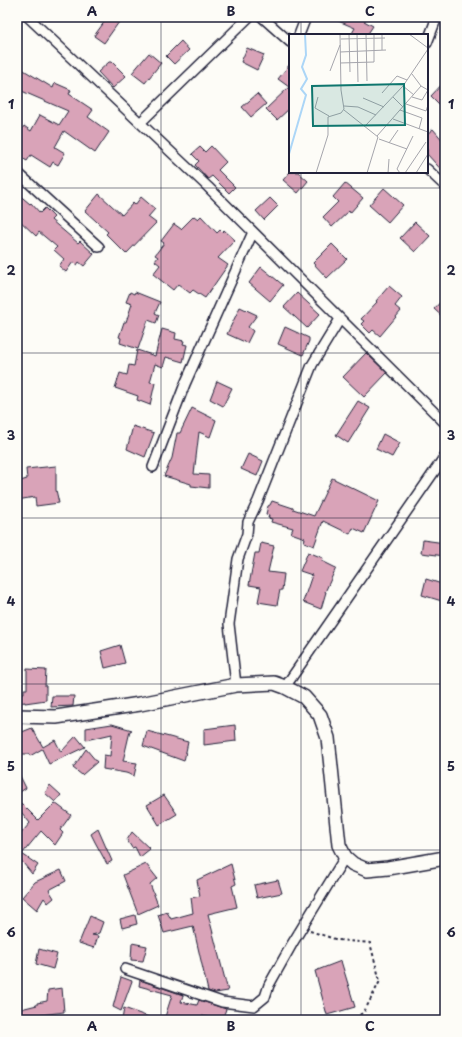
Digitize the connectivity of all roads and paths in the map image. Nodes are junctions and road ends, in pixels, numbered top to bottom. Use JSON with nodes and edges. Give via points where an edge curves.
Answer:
{"nodes":[{"id":1,"x":28,"y":17,"type":"edge"},
{"id":2,"x":249,"y":17,"type":"edge"},
{"id":3,"x":262,"y":17,"type":"edge"},
{"id":4,"x":306,"y":17,"type":"edge"},
{"id":5,"x":437,"y":17,"type":"edge"},
{"id":6,"x":299,"y":34,"type":"edge"},
{"id":7,"x":428,"y":40,"type":"edge"},
{"id":8,"x":289,"y":41,"type":"edge"},
{"id":9,"x":140,"y":123,"type":"junction"},
{"id":10,"x":428,"y":170,"type":"edge"},
{"id":11,"x":17,"y":172,"type":"edge"},
{"id":12,"x":445,"y":186,"type":"edge"},
{"id":13,"x":253,"y":232,"type":"junction"},
{"id":14,"x":98,"y":247,"type":"dead end"},
{"id":15,"x":340,"y":319,"type":"junction"},
{"id":16,"x":445,"y":423,"type":"edge"},
{"id":17,"x":445,"y":456,"type":"edge"},
{"id":18,"x":153,"y":467,"type":"dead end"},
{"id":19,"x":236,"y":685,"type":"junction"},
{"id":20,"x":285,"y":687,"type":"junction"},
{"id":21,"x":17,"y":716,"type":"edge"},
{"id":22,"x":345,"y":857,"type":"junction"},
{"id":23,"x":445,"y":858,"type":"edge"},
{"id":24,"x":301,"y":928,"type":"junction"},
{"id":25,"x":125,"y":969,"type":"dead end"},
{"id":26,"x":352,"y":1020,"type":"edge"}],
"edges":[{"from":1,"to":9,"type":"street"},
{"from":2,"to":9,"type":"street"},
{"from":3,"to":8,"type":"street"},
{"from":4,"to":6,"type":"street"},
{"from":5,"to":7,"type":"street"},
{"from":9,"to":13,"type":"street"},
{"from":10,"to":12,"type":"street"},
{"from":11,"to":14,"type":"street"},
{"from":13,"to":15,"type":"street"},
{"from":13,"to":18,"type":"street","via":[[185,384]]},
{"from":15,"to":16,"type":"street"},
{"from":15,"to":19,"type":"street","via":[[312,365],[248,522],[247,534],[238,559],[229,624]]},
{"from":17,"to":20,"type":"street"},
{"from":19,"to":20,"type":"street","via":[[274,683]]},
{"from":19,"to":21,"type":"street","via":[[56,717]]},
{"from":20,"to":22,"type":"street","via":[[304,697],[320,715],[328,738],[339,845]]},
{"from":22,"to":23,"type":"street","via":[[367,870]]},
{"from":22,"to":24,"type":"street"},
{"from":24,"to":25,"type":"street","via":[[269,984],[265,997],[254,1006],[222,1002]]},
{"from":24,"to":26,"type":"path","via":[[338,940],[370,943],[380,981],[364,1012]]}]}
